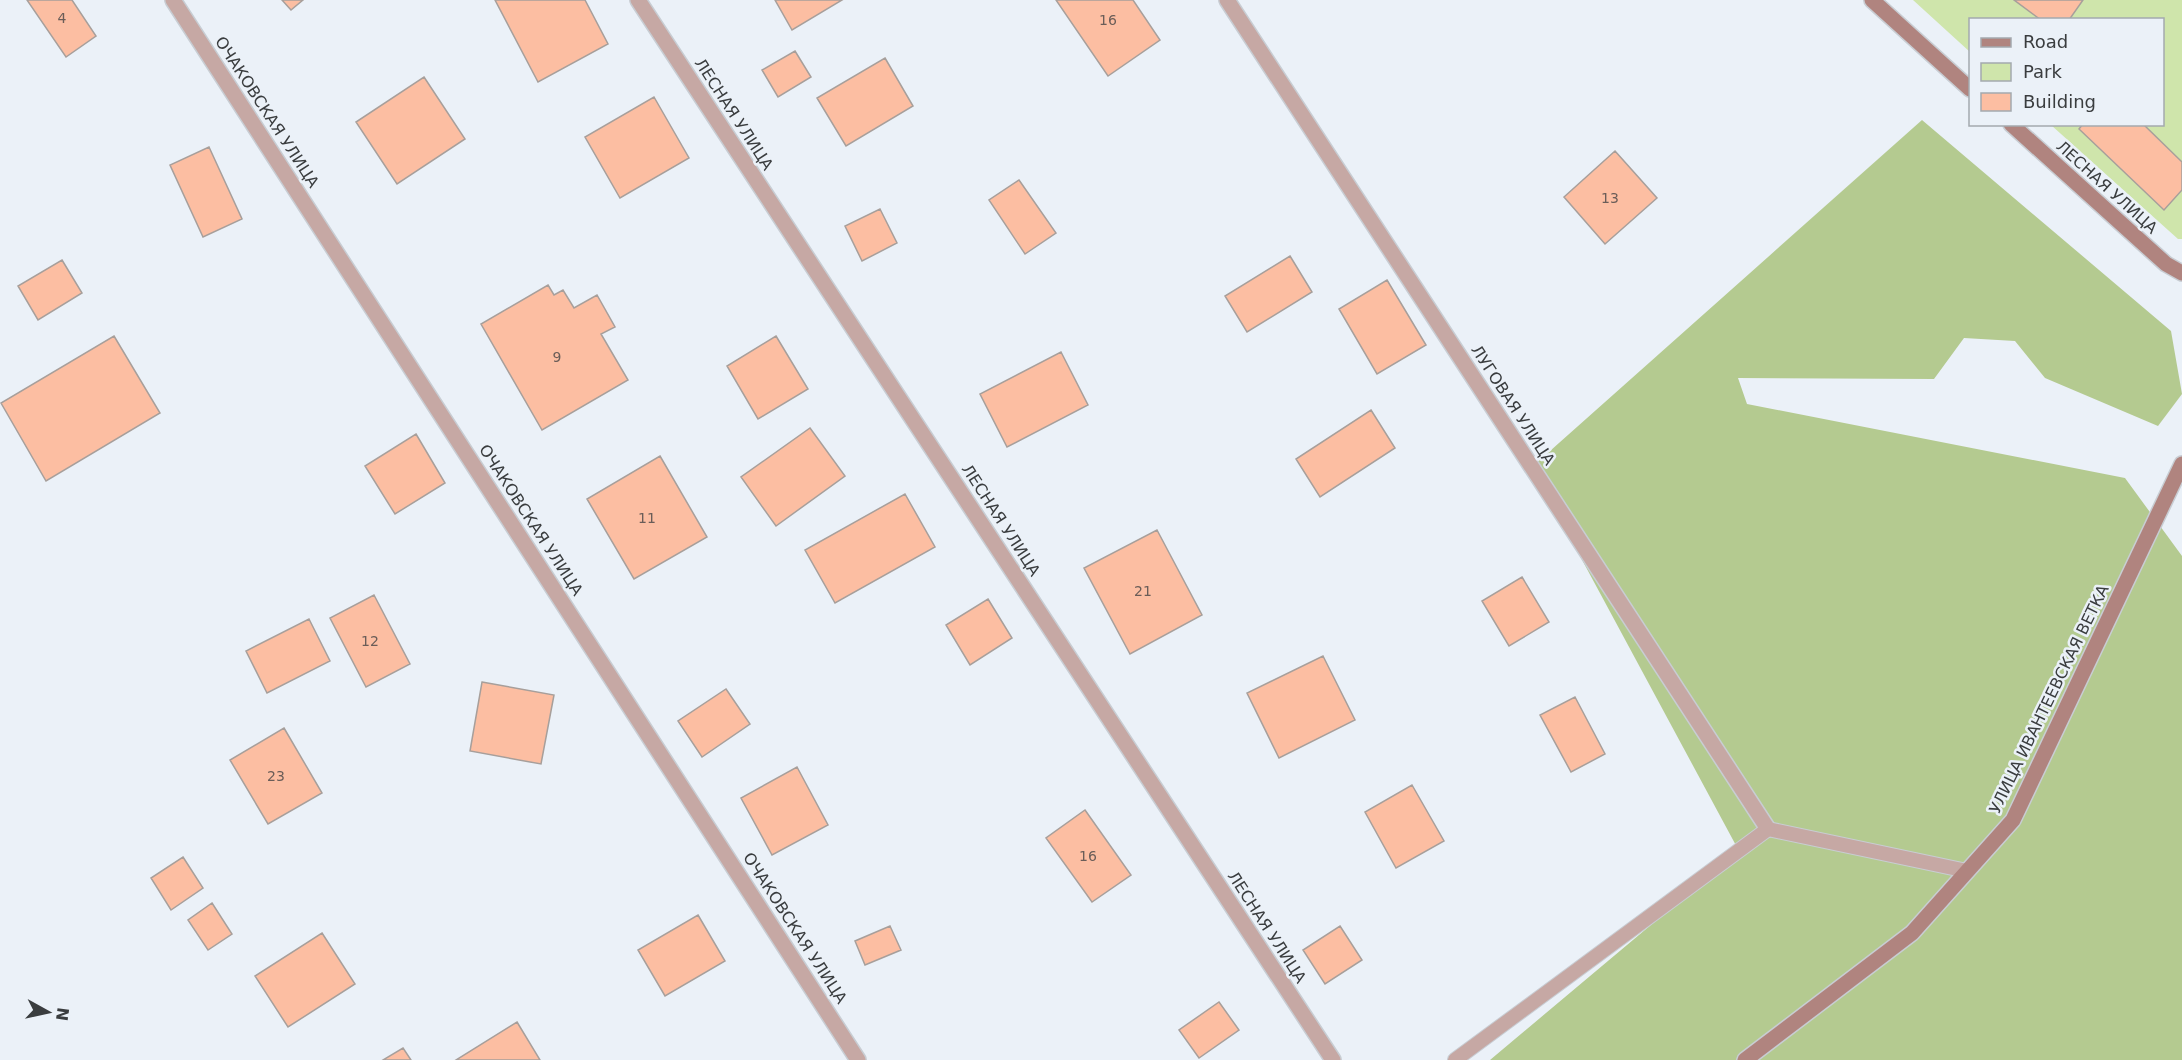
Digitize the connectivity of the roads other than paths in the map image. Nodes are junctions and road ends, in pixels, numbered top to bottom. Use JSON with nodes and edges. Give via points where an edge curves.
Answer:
{"nodes":[{"id":1,"x":173,"y":0,"type":"edge"},
{"id":2,"x":638,"y":0,"type":"edge"},
{"id":3,"x":1227,"y":0,"type":"edge"},
{"id":4,"x":1872,"y":0,"type":"edge"},
{"id":5,"x":1969,"y":86,"type":"edge"},
{"id":6,"x":2013,"y":126,"type":"edge"},
{"id":7,"x":2182,"y":273,"type":"edge"},
{"id":8,"x":2182,"y":464,"type":"edge"},
{"id":9,"x":1768,"y":829,"type":"junction"},
{"id":10,"x":1967,"y":871,"type":"junction"},
{"id":11,"x":858,"y":1060,"type":"edge"},
{"id":12,"x":1333,"y":1060,"type":"edge"},
{"id":13,"x":1455,"y":1060,"type":"edge"},
{"id":14,"x":1745,"y":1060,"type":"edge"}],
"edges":[{"from":1,"to":11,"type":"street","name":"ОЧАКОВСКАЯ УЛИЦА"},
{"from":2,"to":12,"type":"street","name":"ЛЕСНАЯ УЛИЦА"},
{"from":3,"to":9,"type":"street","name":"ЛУГОВАЯ УЛИЦА"},
{"from":4,"to":5,"type":"main road"},
{"from":6,"to":7,"type":"main road","name":"ЛЕСНАЯ УЛИЦА","via":[[2166,264]]},
{"from":8,"to":10,"type":"main road","name":"УЛИЦА ИВАНТЕЕВСКАЯ ВЕТКА","via":[[2013,820]]},
{"from":9,"to":10,"type":"lane"},
{"from":9,"to":13,"type":"lane"},
{"from":10,"to":14,"type":"main road","name":"УЛИЦА ИВАНТЕЕВСКАЯ ВЕТКА","via":[[1912,933]]}]}
